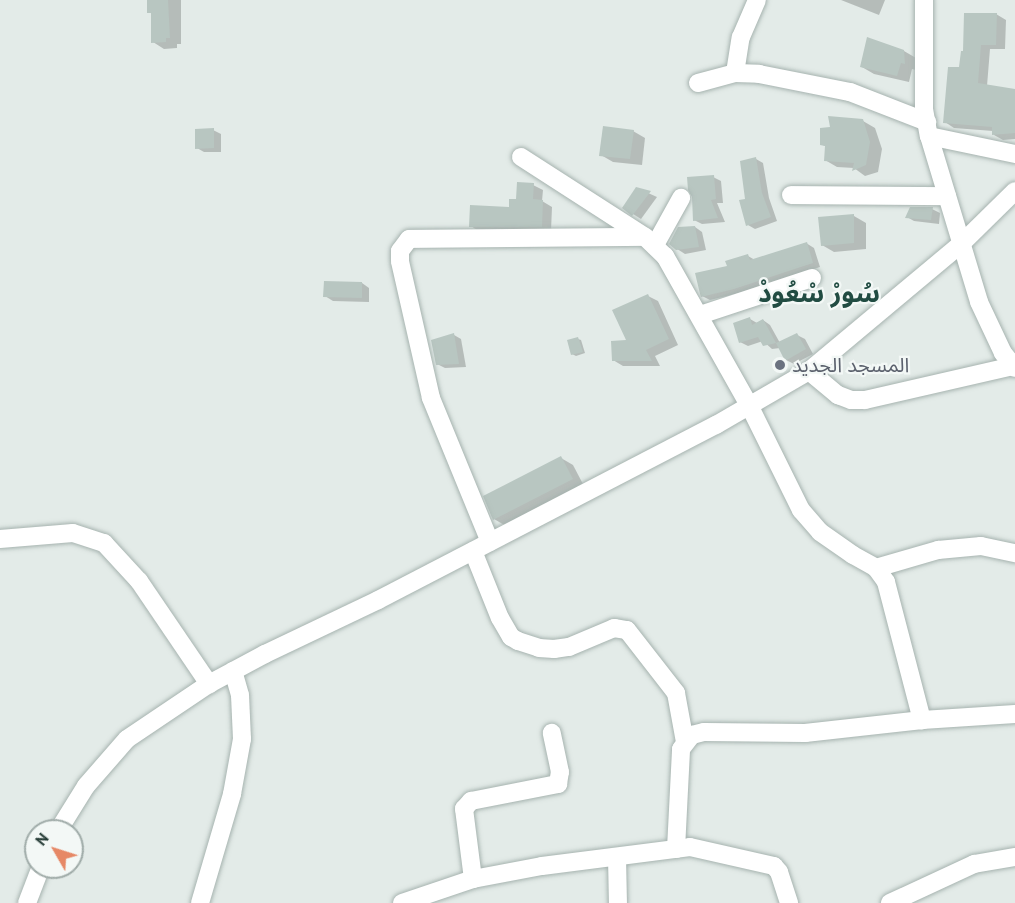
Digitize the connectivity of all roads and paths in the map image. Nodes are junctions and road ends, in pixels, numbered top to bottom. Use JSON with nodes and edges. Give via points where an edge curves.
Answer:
{"nodes":[{"id":1,"x":757,"y":0,"type":"edge"},
{"id":2,"x":924,"y":0,"type":"edge"},
{"id":3,"x":735,"y":73,"type":"junction"},
{"id":4,"x":698,"y":83,"type":"dead end"},
{"id":5,"x":928,"y":129,"type":"junction"},
{"id":6,"x":1015,"y":154,"type":"edge"},
{"id":7,"x":521,"y":157,"type":"dead end"},
{"id":8,"x":1015,"y":191,"type":"edge"},
{"id":9,"x":791,"y":195,"type":"dead end"},
{"id":10,"x":947,"y":196,"type":"junction"},
{"id":11,"x":681,"y":198,"type":"dead end"},
{"id":12,"x":650,"y":241,"type":"junction"},
{"id":13,"x":962,"y":243,"type":"junction"},
{"id":14,"x":812,"y":278,"type":"dead end"},
{"id":15,"x":700,"y":315,"type":"junction"},
{"id":16,"x":1014,"y":367,"type":"edge"},
{"id":17,"x":809,"y":371,"type":"junction"},
{"id":18,"x":750,"y":407,"type":"junction"},
{"id":19,"x":0,"y":539,"type":"edge"},
{"id":20,"x":490,"y":542,"type":"junction"},
{"id":21,"x":473,"y":551,"type":"junction"},
{"id":22,"x":1015,"y":553,"type":"edge"},
{"id":23,"x":876,"y":568,"type":"junction"},
{"id":24,"x":232,"y":671,"type":"junction"},
{"id":25,"x":210,"y":684,"type":"junction"},
{"id":26,"x":1015,"y":714,"type":"edge"},
{"id":27,"x":922,"y":720,"type":"junction"},
{"id":28,"x":552,"y":733,"type":"dead end"},
{"id":29,"x":685,"y":742,"type":"junction"},
{"id":30,"x":65,"y":819,"type":"edge"},
{"id":31,"x":676,"y":849,"type":"junction"},
{"id":32,"x":617,"y":857,"type":"junction"},
{"id":33,"x":1015,"y":857,"type":"edge"},
{"id":34,"x":36,"y":879,"type":"edge"},
{"id":35,"x":473,"y":879,"type":"junction"},
{"id":36,"x":27,"y":903,"type":"edge"},
{"id":37,"x":200,"y":903,"type":"edge"},
{"id":38,"x":402,"y":903,"type":"edge"},
{"id":39,"x":618,"y":903,"type":"edge"},
{"id":40,"x":789,"y":903,"type":"edge"},
{"id":41,"x":890,"y":903,"type":"edge"}],
"edges":[{"from":1,"to":3,"type":"street","via":[[741,37]]},
{"from":2,"to":5,"type":"street","via":[[924,109]]},
{"from":3,"to":4,"type":"street"},
{"from":3,"to":5,"type":"street","via":[[850,92]]},
{"from":5,"to":6,"type":"street"},
{"from":5,"to":10,"type":"street"},
{"from":7,"to":12,"type":"street"},
{"from":8,"to":13,"type":"street"},
{"from":9,"to":10,"type":"street"},
{"from":10,"to":13,"type":"street"},
{"from":11,"to":12,"type":"street"},
{"from":12,"to":15,"type":"street"},
{"from":12,"to":20,"type":"street","via":[[409,239],[400,251],[431,398]]},
{"from":13,"to":16,"type":"street","via":[[979,302],[1003,353]]},
{"from":13,"to":17,"type":"street"},
{"from":14,"to":15,"type":"street"},
{"from":15,"to":18,"type":"street"},
{"from":16,"to":17,"type":"street","via":[[865,400],[838,395]]},
{"from":17,"to":18,"type":"street"},
{"from":18,"to":20,"type":"street"},
{"from":18,"to":23,"type":"street","via":[[810,523]]},
{"from":19,"to":25,"type":"street","via":[[73,533],[105,543],[139,582]]},
{"from":20,"to":21,"type":"street"},
{"from":21,"to":24,"type":"street"},
{"from":21,"to":29,"type":"street","via":[[500,618],[511,637],[518,641],[554,649],[614,628],[627,630],[676,693]]},
{"from":22,"to":23,"type":"street","via":[[981,546],[938,550]]},
{"from":23,"to":27,"type":"street","via":[[886,582]]},
{"from":24,"to":25,"type":"street"},
{"from":24,"to":37,"type":"street","via":[[240,695],[242,739],[232,794]]},
{"from":25,"to":30,"type":"street","via":[[127,739],[86,786]]},
{"from":26,"to":27,"type":"street"},
{"from":27,"to":29,"type":"street","via":[[805,733],[704,732]]},
{"from":28,"to":35,"type":"street","via":[[560,771],[558,784],[471,801],[464,809]]},
{"from":29,"to":31,"type":"street","via":[[681,749]]},
{"from":31,"to":32,"type":"street"},
{"from":31,"to":40,"type":"street","via":[[690,847],[774,866]]},
{"from":32,"to":35,"type":"street"},
{"from":32,"to":39,"type":"street"},
{"from":33,"to":41,"type":"street","via":[[974,864]]},
{"from":34,"to":36,"type":"street"},
{"from":35,"to":38,"type":"street"}]}
